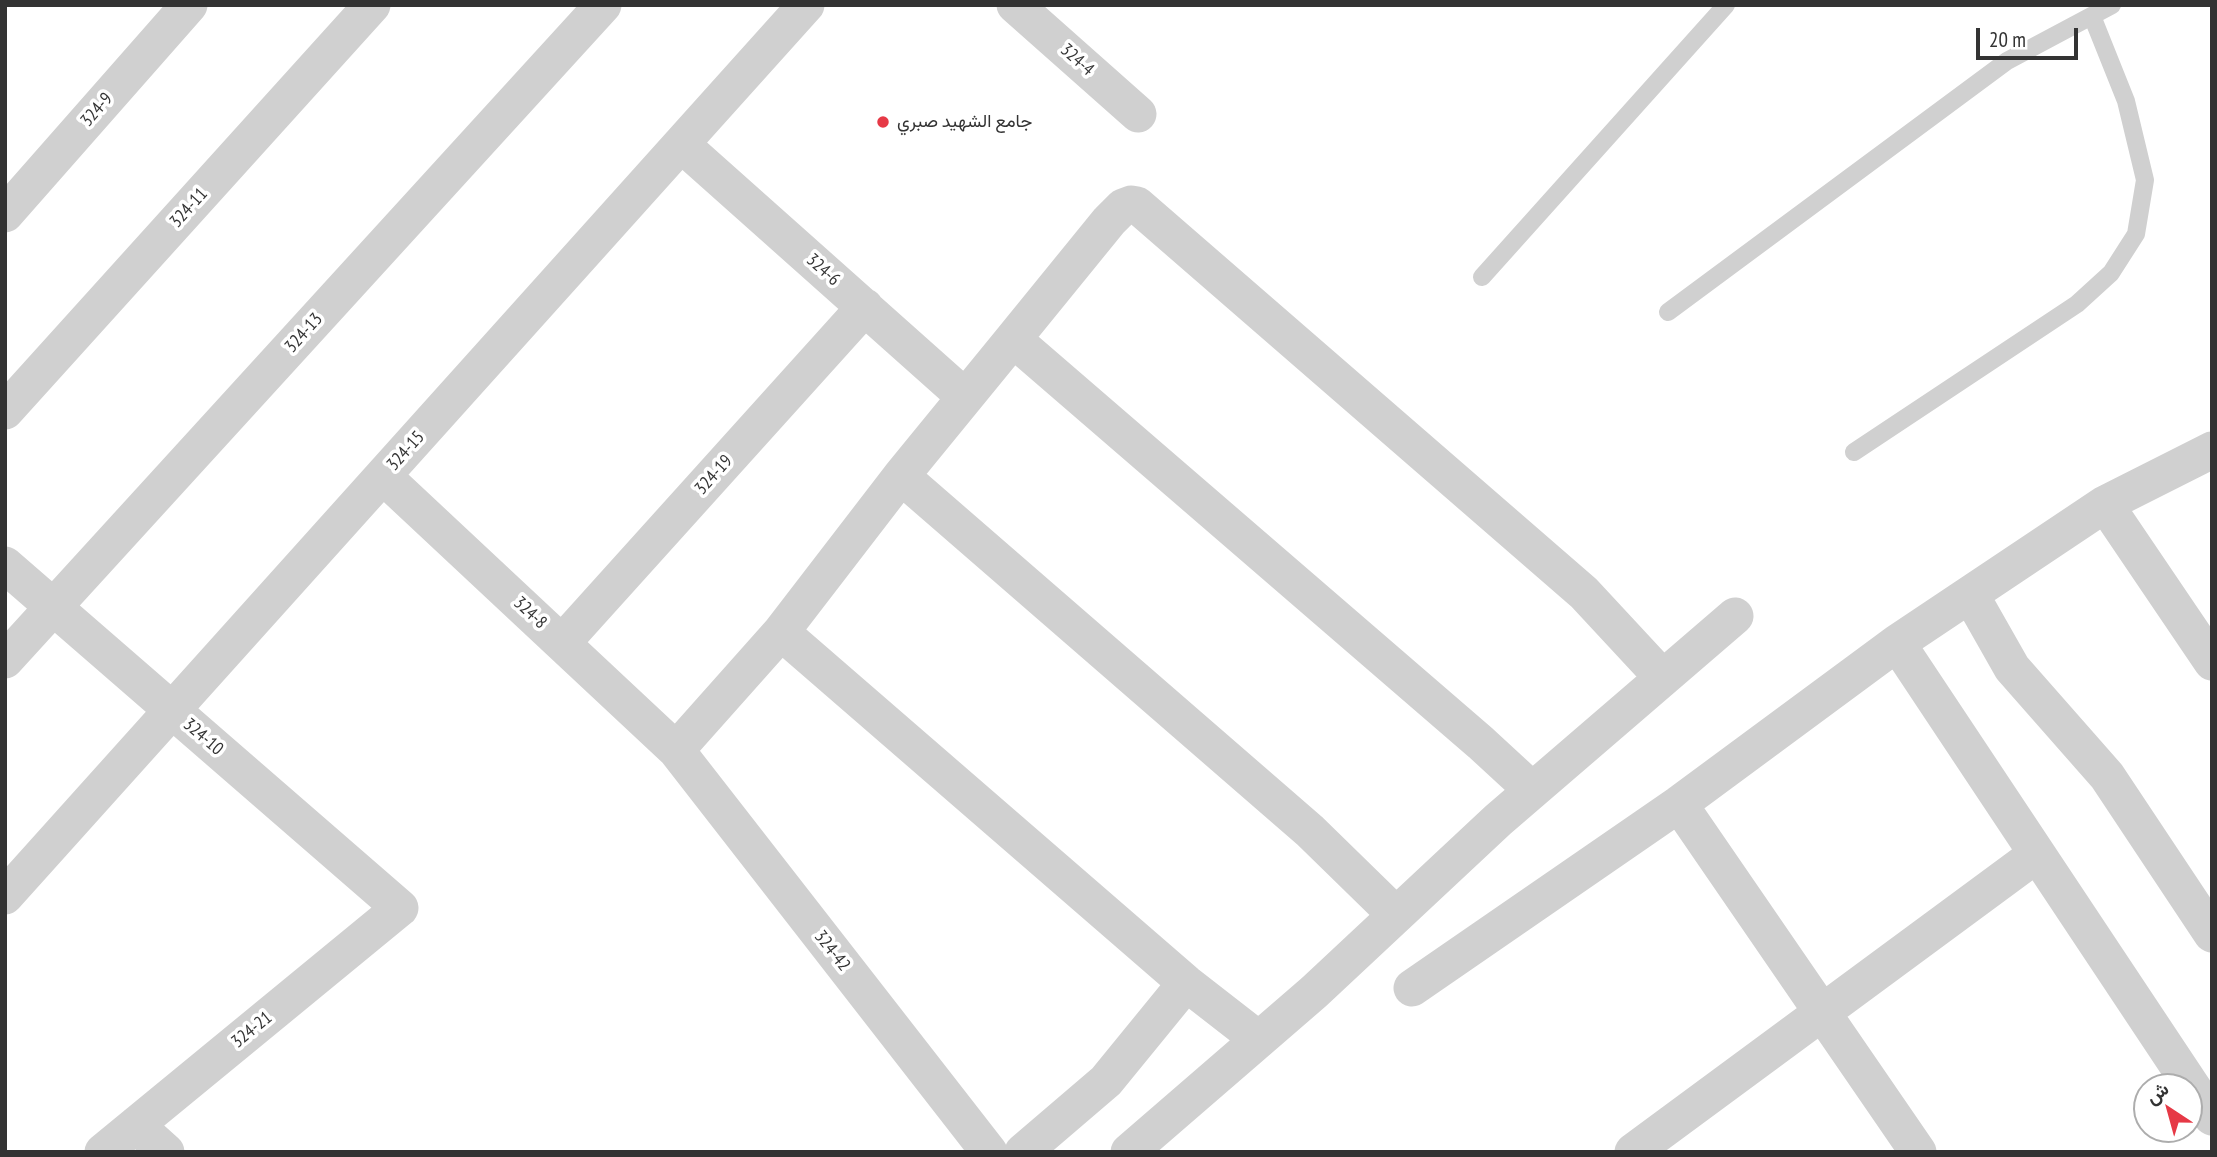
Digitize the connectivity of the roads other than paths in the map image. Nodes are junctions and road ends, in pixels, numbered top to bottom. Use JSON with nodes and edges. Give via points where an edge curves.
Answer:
{"nodes":[{"id":1,"x":189,"y":5,"type":"edge"},
{"id":2,"x":372,"y":5,"type":"edge"},
{"id":3,"x":603,"y":5,"type":"edge"},
{"id":4,"x":806,"y":5,"type":"edge"},
{"id":5,"x":1726,"y":5,"type":"edge"},
{"id":6,"x":2112,"y":5,"type":"edge"},
{"id":7,"x":1036,"y":12,"type":"edge"},
{"id":8,"x":2092,"y":16,"type":"junction"},
{"id":9,"x":1138,"y":114,"type":"dead end"},
{"id":10,"x":681,"y":144,"type":"junction"},
{"id":11,"x":5,"y":214,"type":"edge"},
{"id":12,"x":1482,"y":277,"type":"dead end"},
{"id":13,"x":865,"y":307,"type":"junction"},
{"id":14,"x":1668,"y":312,"type":"dead end"},
{"id":15,"x":1013,"y":339,"type":"junction"},
{"id":16,"x":965,"y":397,"type":"junction"},
{"id":17,"x":5,"y":411,"type":"edge"},
{"id":18,"x":2212,"y":450,"type":"edge"},
{"id":19,"x":1854,"y":452,"type":"dead end"},
{"id":20,"x":383,"y":476,"type":"junction"},
{"id":21,"x":901,"y":476,"type":"junction"},
{"id":22,"x":2105,"y":504,"type":"junction"},
{"id":23,"x":5,"y":565,"type":"edge"},
{"id":24,"x":1970,"y":594,"type":"junction"},
{"id":25,"x":54,"y":607,"type":"junction"},
{"id":26,"x":1735,"y":616,"type":"dead end"},
{"id":27,"x":780,"y":632,"type":"junction"},
{"id":28,"x":562,"y":643,"type":"junction"},
{"id":29,"x":1898,"y":643,"type":"junction"},
{"id":30,"x":5,"y":660,"type":"edge"},
{"id":31,"x":2212,"y":662,"type":"edge"},
{"id":32,"x":1662,"y":677,"type":"junction"},
{"id":33,"x":173,"y":710,"type":"junction"},
{"id":34,"x":676,"y":750,"type":"junction"},
{"id":35,"x":1532,"y":790,"type":"junction"},
{"id":36,"x":1679,"y":804,"type":"junction"},
{"id":37,"x":2037,"y":854,"type":"junction"},
{"id":38,"x":5,"y":896,"type":"edge"},
{"id":39,"x":400,"y":908,"type":"joint"},
{"id":40,"x":1395,"y":914,"type":"junction"},
{"id":41,"x":2212,"y":934,"type":"edge"},
{"id":42,"x":1186,"y":983,"type":"junction"},
{"id":43,"x":1412,"y":988,"type":"dead end"},
{"id":44,"x":1822,"y":1012,"type":"junction"},
{"id":45,"x":1258,"y":1040,"type":"junction"},
{"id":46,"x":2212,"y":1117,"type":"edge"},
{"id":47,"x":136,"y":1125,"type":"junction"},
{"id":48,"x":103,"y":1152,"type":"edge"},
{"id":49,"x":166,"y":1152,"type":"edge"},
{"id":50,"x":989,"y":1152,"type":"edge"},
{"id":51,"x":1023,"y":1152,"type":"edge"},
{"id":52,"x":1129,"y":1152,"type":"edge"},
{"id":53,"x":1633,"y":1152,"type":"edge"},
{"id":54,"x":1918,"y":1152,"type":"edge"}],
"edges":[{"from":1,"to":11,"type":"street","name":"324-9"},
{"from":2,"to":17,"type":"street","name":"324-11"},
{"from":3,"to":25,"type":"street","name":"324-13"},
{"from":4,"to":10,"type":"street","name":"324-15"},
{"from":5,"to":12,"type":"lane"},
{"from":6,"to":8,"type":"lane"},
{"from":7,"to":9,"type":"street","name":"324-4"},
{"from":8,"to":14,"type":"lane","via":[[2007,61]]},
{"from":8,"to":19,"type":"lane","via":[[2126,101],[2145,180],[2136,234],[2111,273],[2077,304]]},
{"from":10,"to":13,"type":"street","name":"324-6"},
{"from":10,"to":20,"type":"street","name":"324-15"},
{"from":13,"to":16,"type":"street","name":"324-6"},
{"from":13,"to":28,"type":"street","name":"324-19"},
{"from":15,"to":16,"type":"street"},
{"from":15,"to":32,"type":"street","via":[[1109,220],[1123,206],[1138,205],[1584,593]]},
{"from":15,"to":35,"type":"street"},
{"from":16,"to":21,"type":"street"},
{"from":18,"to":22,"type":"street"},
{"from":20,"to":28,"type":"street","name":"324-8"},
{"from":20,"to":33,"type":"street","name":"324-15"},
{"from":21,"to":27,"type":"street"},
{"from":21,"to":40,"type":"street","via":[[1310,831]]},
{"from":22,"to":24,"type":"street"},
{"from":22,"to":31,"type":"street"},
{"from":23,"to":25,"type":"street","name":"324-10"},
{"from":24,"to":29,"type":"street"},
{"from":24,"to":41,"type":"street","via":[[2012,668],[2107,776]]},
{"from":25,"to":30,"type":"street","name":"324-13"},
{"from":25,"to":33,"type":"street","name":"324-10"},
{"from":26,"to":32,"type":"street"},
{"from":27,"to":34,"type":"street"},
{"from":27,"to":42,"type":"street"},
{"from":28,"to":34,"type":"street","name":"324-8"},
{"from":29,"to":36,"type":"street"},
{"from":29,"to":37,"type":"street"},
{"from":32,"to":35,"type":"street"},
{"from":33,"to":38,"type":"street","name":"324-15"},
{"from":33,"to":39,"type":"street","name":"324-10"},
{"from":34,"to":50,"type":"street","name":"324-42"},
{"from":35,"to":40,"type":"street"},
{"from":36,"to":43,"type":"street"},
{"from":36,"to":44,"type":"street"},
{"from":37,"to":44,"type":"street"},
{"from":37,"to":46,"type":"street"},
{"from":39,"to":47,"type":"street","name":"324-21"},
{"from":40,"to":45,"type":"street"},
{"from":42,"to":45,"type":"street"},
{"from":42,"to":51,"type":"street","via":[[1106,1081]]},
{"from":44,"to":53,"type":"street"},
{"from":44,"to":54,"type":"street"},
{"from":45,"to":52,"type":"street"},
{"from":47,"to":48,"type":"street","name":"324-21"},
{"from":47,"to":49,"type":"street"}]}
